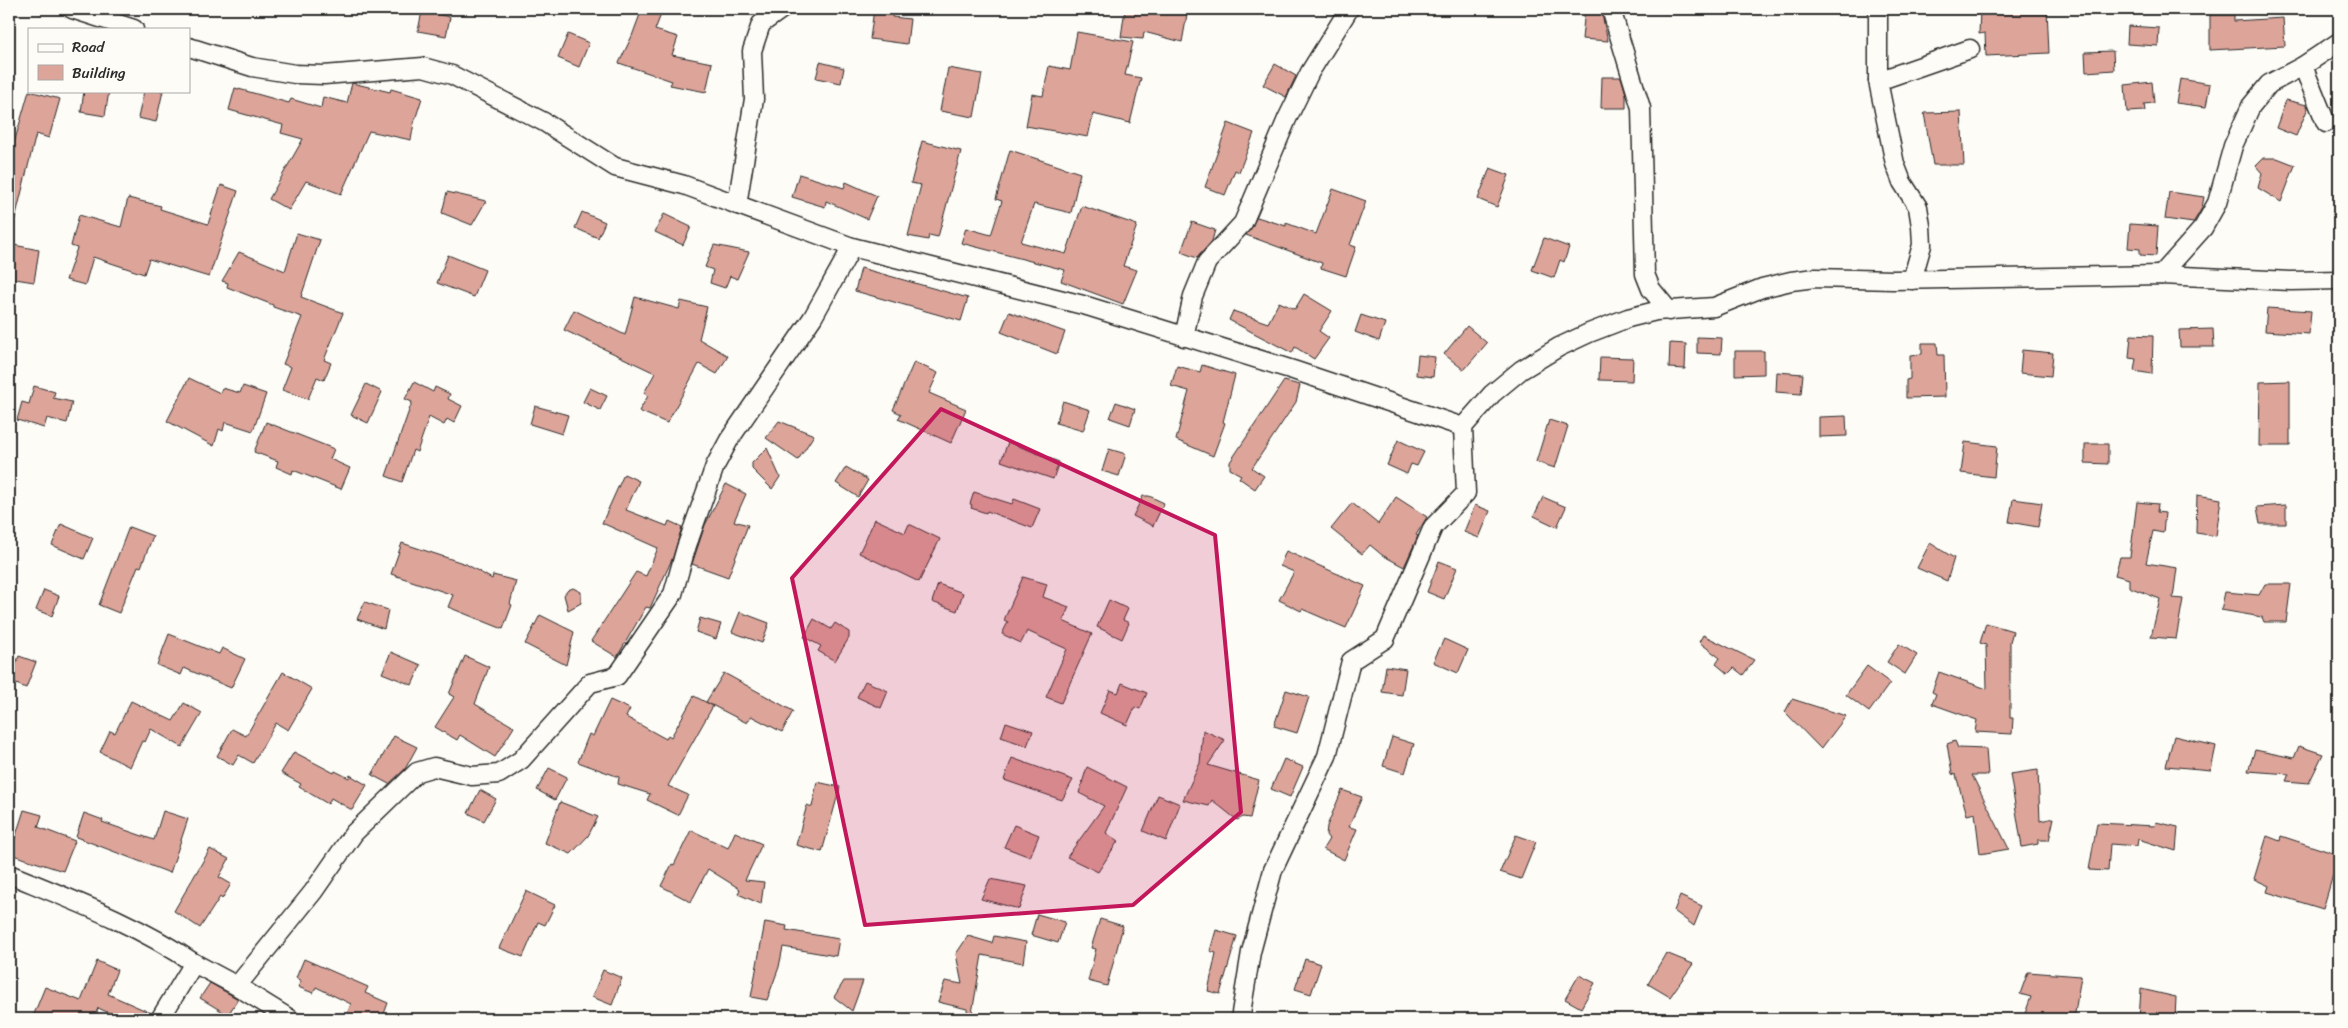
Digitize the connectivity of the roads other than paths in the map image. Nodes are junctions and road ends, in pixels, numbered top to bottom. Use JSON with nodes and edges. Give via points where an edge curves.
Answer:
{"nodes":[{"id":1,"x":72,"y":9,"type":"edge"},
{"id":2,"x":782,"y":9,"type":"edge"},
{"id":3,"x":1349,"y":9,"type":"edge"},
{"id":4,"x":1611,"y":9,"type":"edge"},
{"id":5,"x":1878,"y":9,"type":"edge"},
{"id":6,"x":131,"y":28,"type":"edge"},
{"id":7,"x":2339,"y":42,"type":"edge"},
{"id":8,"x":190,"y":47,"type":"edge"},
{"id":9,"x":1970,"y":49,"type":"dead end"},
{"id":10,"x":2302,"y":66,"type":"junction"},
{"id":11,"x":1878,"y":80,"type":"junction"},
{"id":12,"x":2326,"y":123,"type":"dead end"},
{"id":13,"x":737,"y":205,"type":"junction"},
{"id":14,"x":852,"y":247,"type":"junction"},
{"id":15,"x":2161,"y":275,"type":"junction"},
{"id":16,"x":1912,"y":280,"type":"junction"},
{"id":17,"x":2339,"y":280,"type":"edge"},
{"id":18,"x":1669,"y":311,"type":"junction"},
{"id":19,"x":1184,"y":337,"type":"junction"},
{"id":20,"x":1463,"y":427,"type":"junction"},
{"id":21,"x":9,"y":874,"type":"edge"},
{"id":22,"x":194,"y":963,"type":"junction"},
{"id":23,"x":237,"y":986,"type":"junction"},
{"id":24,"x":160,"y":1019,"type":"edge"},
{"id":25,"x":290,"y":1019,"type":"edge"},
{"id":26,"x":1240,"y":1019,"type":"edge"}],
"edges":[{"from":1,"to":6,"type":"street"},
{"from":2,"to":13,"type":"street","via":[[761,24],[752,51],[754,99]]},
{"from":3,"to":19,"type":"street","via":[[1306,80],[1243,223],[1208,262],[1194,296]]},
{"from":4,"to":18,"type":"street","via":[[1641,108],[1645,274],[1651,289]]},
{"from":5,"to":11,"type":"street"},
{"from":7,"to":10,"type":"street"},
{"from":8,"to":13,"type":"street","via":[[252,67],[295,74],[324,76],[422,67],[452,75],[544,122],[615,167],[684,185]]},
{"from":9,"to":11,"type":"street"},
{"from":10,"to":12,"type":"street"},
{"from":10,"to":15,"type":"street","via":[[2269,84],[2251,106],[2232,146],[2217,203],[2203,228]]},
{"from":11,"to":16,"type":"street","via":[[1895,164],[1918,207],[1922,245]]},
{"from":13,"to":14,"type":"street"},
{"from":14,"to":19,"type":"street","via":[[1087,306]]},
{"from":14,"to":23,"type":"street","via":[[813,317],[729,440],[715,466],[673,594],[617,676],[590,683],[520,760],[498,774],[472,776],[434,767],[417,772],[354,833],[314,892]]},
{"from":15,"to":16,"type":"street"},
{"from":15,"to":17,"type":"street"},
{"from":16,"to":18,"type":"street","via":[[1815,278],[1791,281],[1714,306]]},
{"from":18,"to":20,"type":"street","via":[[1628,318],[1559,347],[1513,376]]},
{"from":19,"to":20,"type":"street"},
{"from":20,"to":26,"type":"street","via":[[1466,492],[1432,527],[1385,639],[1351,661],[1326,756],[1274,870],[1251,952]]},
{"from":21,"to":22,"type":"street","via":[[112,916]]},
{"from":22,"to":23,"type":"street"},
{"from":22,"to":24,"type":"street"},
{"from":23,"to":25,"type":"street"}]}
